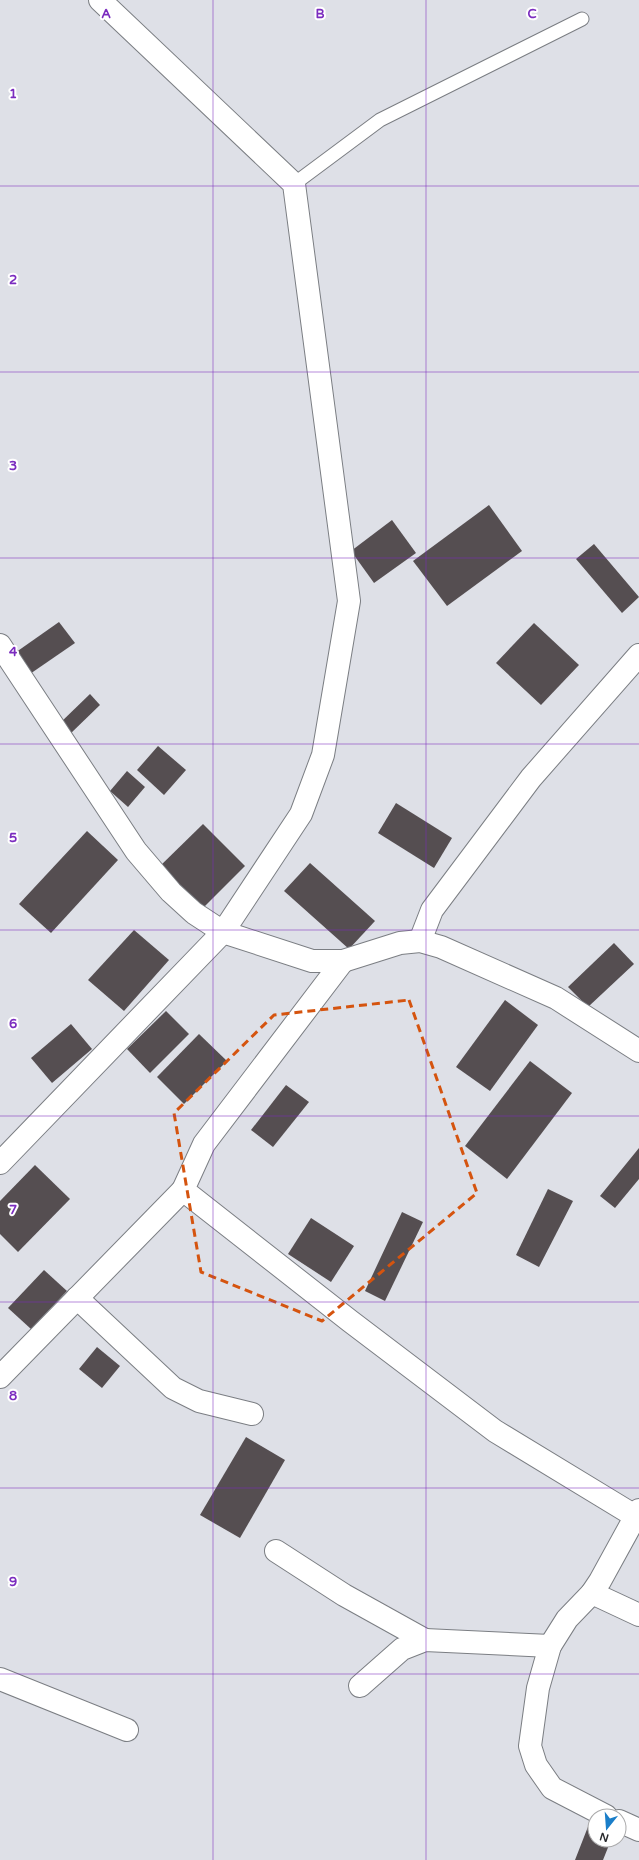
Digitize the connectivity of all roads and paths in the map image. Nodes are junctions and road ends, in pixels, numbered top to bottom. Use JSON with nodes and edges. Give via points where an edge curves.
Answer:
{"nodes":[{"id":1,"x":100,"y":0,"type":"edge"},
{"id":2,"x":582,"y":19,"type":"dead end"},
{"id":3,"x":294,"y":184,"type":"junction"},
{"id":4,"x":0,"y":645,"type":"edge"},
{"id":5,"x":639,"y":655,"type":"edge"},
{"id":6,"x":223,"y":932,"type":"junction"},
{"id":7,"x":420,"y":941,"type":"junction"},
{"id":8,"x":344,"y":961,"type":"junction"},
{"id":9,"x":639,"y":1051,"type":"edge"},
{"id":10,"x":0,"y":1163,"type":"edge"},
{"id":11,"x":183,"y":1190,"type":"junction"},
{"id":12,"x":77,"y":1298,"type":"junction"},
{"id":13,"x":0,"y":1377,"type":"edge"},
{"id":14,"x":252,"y":1414,"type":"dead end"},
{"id":15,"x":637,"y":1513,"type":"edge"},
{"id":16,"x":276,"y":1551,"type":"dead end"},
{"id":17,"x":592,"y":1593,"type":"junction"},
{"id":18,"x":639,"y":1615,"type":"edge"},
{"id":19,"x":424,"y":1640,"type":"junction"},
{"id":20,"x":550,"y":1646,"type":"junction"},
{"id":21,"x":0,"y":1679,"type":"edge"},
{"id":22,"x":360,"y":1686,"type":"dead end"},
{"id":23,"x":127,"y":1730,"type":"dead end"},
{"id":24,"x":591,"y":1808,"type":"edge"},
{"id":25,"x":627,"y":1825,"type":"edge"},
{"id":26,"x":639,"y":1830,"type":"edge"}],
"edges":[{"from":1,"to":3,"type":"street"},
{"from":2,"to":3,"type":"lane","via":[[380,120]]},
{"from":3,"to":6,"type":"street","via":[[349,601],[323,755],[301,814]]},
{"from":4,"to":6,"type":"street","via":[[136,851],[171,892],[194,913]]},
{"from":5,"to":7,"type":"street","via":[[531,778],[432,910]]},
{"from":6,"to":8,"type":"street","via":[[312,961]]},
{"from":6,"to":10,"type":"street"},
{"from":7,"to":8,"type":"street","via":[[400,943]]},
{"from":7,"to":9,"type":"street","via":[[441,947],[556,998]]},
{"from":8,"to":11,"type":"street","via":[[204,1144]]},
{"from":11,"to":12,"type":"street"},
{"from":11,"to":15,"type":"street","via":[[495,1431]]},
{"from":12,"to":13,"type":"street"},
{"from":12,"to":14,"type":"street","via":[[173,1388],[199,1401]]},
{"from":15,"to":17,"type":"street"},
{"from":16,"to":19,"type":"street","via":[[344,1596]]},
{"from":17,"to":18,"type":"street"},
{"from":17,"to":20,"type":"street","via":[[567,1619]]},
{"from":19,"to":20,"type":"street"},
{"from":19,"to":22,"type":"street","via":[[402,1649]]},
{"from":20,"to":24,"type":"street","via":[[538,1688],[530,1746],[536,1765],[552,1788]]},
{"from":21,"to":23,"type":"street"},
{"from":25,"to":26,"type":"street"}]}
